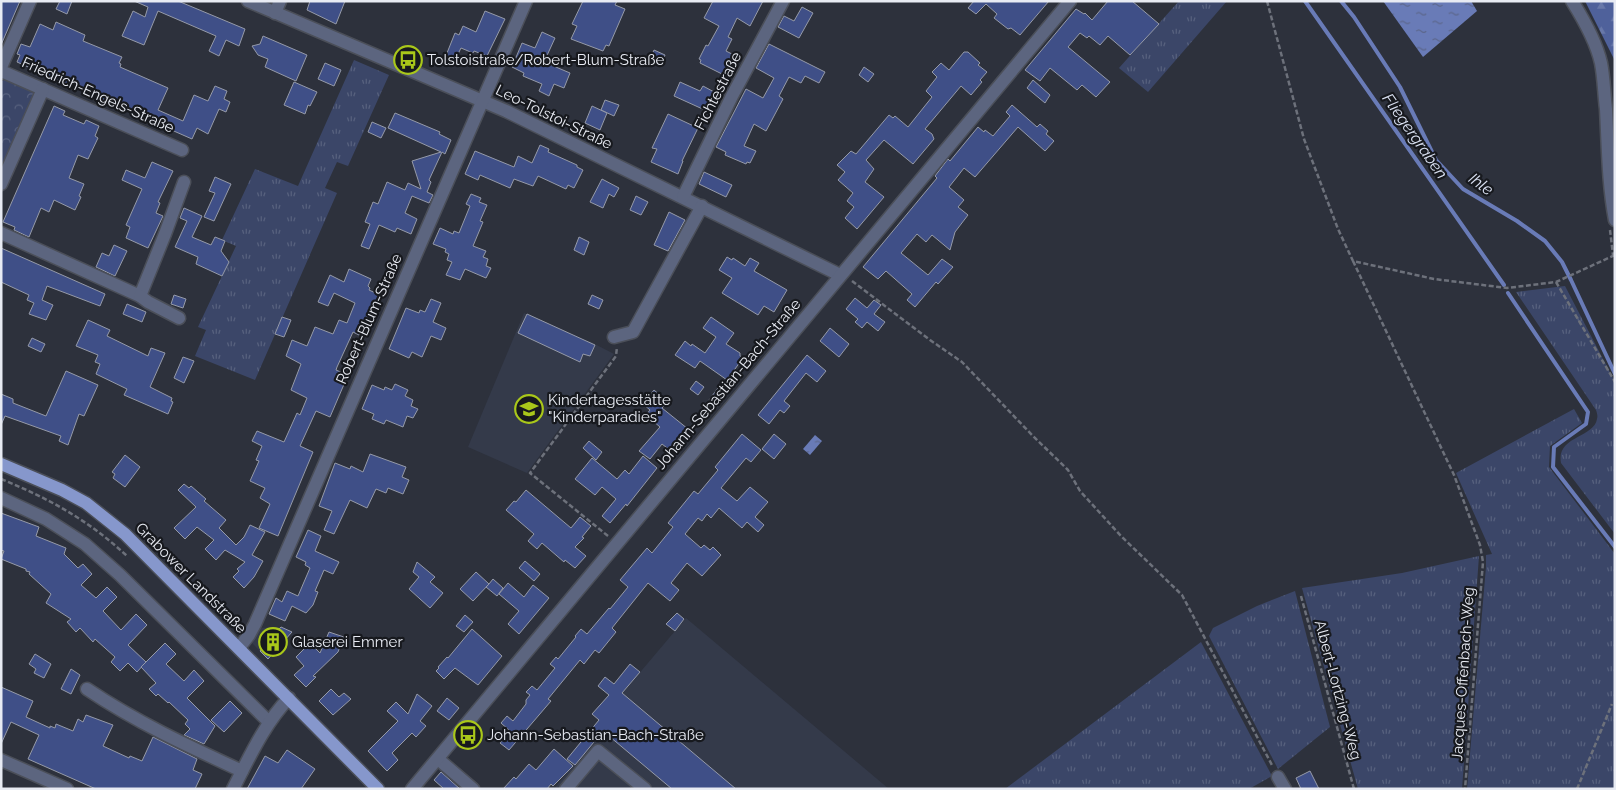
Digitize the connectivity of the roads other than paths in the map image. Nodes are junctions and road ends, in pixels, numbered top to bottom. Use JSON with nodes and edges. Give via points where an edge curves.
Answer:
{"nodes":[{"id":1,"x":30,"y":1,"type":"edge"},
{"id":2,"x":248,"y":1,"type":"edge"},
{"id":3,"x":526,"y":1,"type":"edge"},
{"id":4,"x":783,"y":1,"type":"edge"},
{"id":5,"x":1070,"y":1,"type":"edge"},
{"id":6,"x":1572,"y":1,"type":"edge"},
{"id":7,"x":278,"y":7,"type":"edge"},
{"id":8,"x":1,"y":69,"type":"edge"},
{"id":9,"x":43,"y":89,"type":"junction"},
{"id":10,"x":482,"y":101,"type":"junction"},
{"id":11,"x":182,"y":150,"type":"dead end"},
{"id":12,"x":184,"y":182,"type":"dead end"},
{"id":13,"x":1,"y":184,"type":"edge"},
{"id":14,"x":683,"y":197,"type":"junction"},
{"id":15,"x":702,"y":206,"type":"junction"},
{"id":16,"x":1615,"y":220,"type":"edge"},
{"id":17,"x":1,"y":233,"type":"edge"},
{"id":18,"x":840,"y":275,"type":"junction"},
{"id":19,"x":140,"y":296,"type":"junction"},
{"id":20,"x":179,"y":318,"type":"dead end"},
{"id":21,"x":614,"y":337,"type":"road end"},
{"id":22,"x":1,"y":464,"type":"edge"},
{"id":23,"x":1,"y":498,"type":"edge"},
{"id":24,"x":239,"y":648,"type":"junction"},
{"id":25,"x":86,"y":689,"type":"dead end"},
{"id":26,"x":289,"y":698,"type":"junction"},
{"id":27,"x":269,"y":722,"type":"junction"},
{"id":28,"x":438,"y":759,"type":"junction"},
{"id":29,"x":1,"y":760,"type":"edge"},
{"id":30,"x":242,"y":771,"type":"junction"},
{"id":31,"x":1278,"y":777,"type":"road end"},
{"id":32,"x":48,"y":785,"type":"edge"},
{"id":33,"x":67,"y":789,"type":"edge"},
{"id":34,"x":233,"y":789,"type":"edge"},
{"id":35,"x":378,"y":789,"type":"edge"},
{"id":36,"x":412,"y":789,"type":"edge"},
{"id":37,"x":474,"y":789,"type":"edge"},
{"id":38,"x":566,"y":789,"type":"edge"},
{"id":39,"x":644,"y":789,"type":"edge"},
{"id":40,"x":1284,"y":789,"type":"edge"}],
"edges":[{"from":1,"to":8,"type":"street"},
{"from":2,"to":7,"type":"street","name":"Leo-Tolstoi-Straße"},
{"from":3,"to":10,"type":"street","name":"Robert-Blum-Straße"},
{"from":4,"to":14,"type":"street","name":"Fichtestraße"},
{"from":5,"to":18,"type":"street","name":"Johann-Sebastian-Bach-Straße"},
{"from":6,"to":16,"type":"street","via":[[1585,23],[1600,62]]},
{"from":7,"to":10,"type":"street","name":"Leo-Tolstoi-Straße"},
{"from":8,"to":9,"type":"street","name":"Friedrich-Engels-Straße"},
{"from":9,"to":11,"type":"street","name":"Friedrich-Engels-Straße"},
{"from":9,"to":13,"type":"street"},
{"from":10,"to":14,"type":"street","name":"Leo-Tolstoi-Straße"},
{"from":10,"to":24,"type":"street","name":"Robert-Blum-Straße","via":[[255,624]]},
{"from":12,"to":19,"type":"street"},
{"from":14,"to":15,"type":"street","name":"Leo-Tolstoi-Straße"},
{"from":15,"to":18,"type":"street","name":"Leo-Tolstoi-Straße"},
{"from":15,"to":21,"type":"street","via":[[633,332]]},
{"from":17,"to":19,"type":"street"},
{"from":18,"to":28,"type":"street","name":"Johann-Sebastian-Bach-Straße"},
{"from":19,"to":20,"type":"street"},
{"from":22,"to":24,"type":"main road","name":"Grabower Landstraße","via":[[62,490],[108,520]]},
{"from":23,"to":27,"type":"street","via":[[46,519],[85,544]]},
{"from":24,"to":26,"type":"main road","name":"Grabower Landstraße"},
{"from":25,"to":30,"type":"street","via":[[161,734]]},
{"from":26,"to":27,"type":"street"},
{"from":26,"to":35,"type":"main road","name":"Grabower Landstraße"},
{"from":27,"to":30,"type":"street"},
{"from":28,"to":36,"type":"street","name":"Johann-Sebastian-Bach-Straße"},
{"from":28,"to":37,"type":"street"},
{"from":29,"to":32,"type":"street"},
{"from":30,"to":34,"type":"street"},
{"from":31,"to":40,"type":"street"},
{"from":32,"to":33,"type":"street"},
{"from":38,"to":39,"type":"street","via":[[598,751]]}]}
